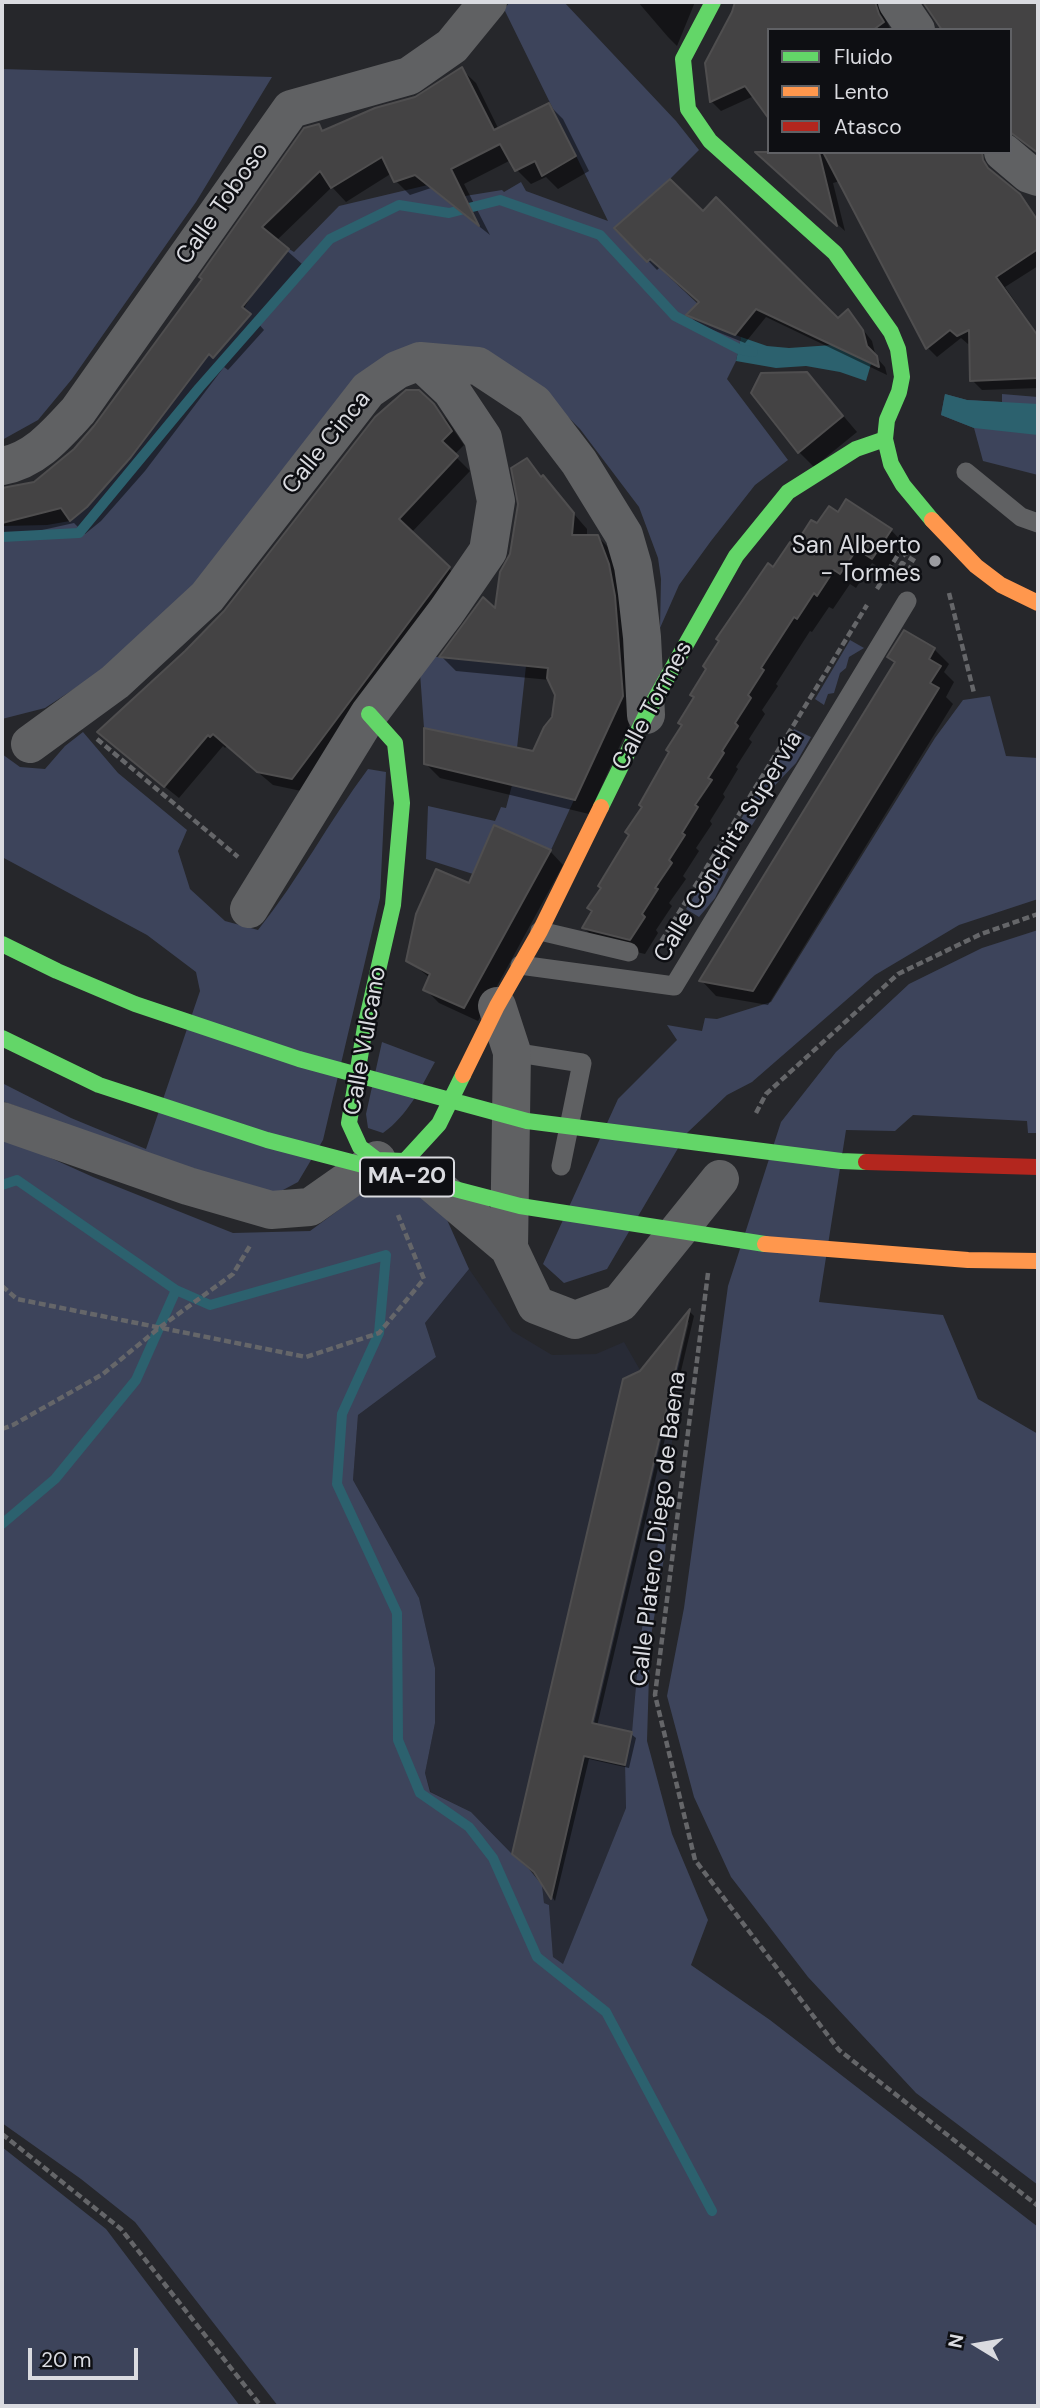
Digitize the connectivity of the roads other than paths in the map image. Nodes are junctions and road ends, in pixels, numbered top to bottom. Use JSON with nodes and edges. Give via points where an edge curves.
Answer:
{"nodes":[{"id":1,"x":488,"y":2,"type":"edge"},
{"id":2,"x":713,"y":2,"type":"edge"},
{"id":3,"x":897,"y":2,"type":"edge"},
{"id":4,"x":915,"y":28,"type":"edge"},
{"id":5,"x":1005,"y":154,"type":"edge"},
{"id":6,"x":1038,"y":177,"type":"edge"},
{"id":7,"x":419,"y":361,"type":"junction"},
{"id":8,"x":885,"y":439,"type":"junction"},
{"id":9,"x":2,"y":466,"type":"edge"},
{"id":10,"x":966,"y":472,"type":"dead end"},
{"id":11,"x":1038,"y":523,"type":"edge"},
{"id":12,"x":907,"y":601,"type":"dead end"},
{"id":13,"x":1038,"y":603,"type":"edge"},
{"id":14,"x":369,"y":714,"type":"junction"},
{"id":15,"x":646,"y":715,"type":"junction"},
{"id":16,"x":30,"y":744,"type":"dead end"},
{"id":17,"x":257,"y":895,"type":"road end"},
{"id":18,"x":540,"y":931,"type":"junction"},
{"id":19,"x":2,"y":944,"type":"edge"},
{"id":20,"x":629,"y":952,"type":"dead end"},
{"id":21,"x":520,"y":965,"type":"junction"},
{"id":22,"x":497,"y":1006,"type":"junction"},
{"id":23,"x":2,"y":1038,"type":"edge"},
{"id":24,"x":512,"y":1052,"type":"junction"},
{"id":25,"x":2,"y":1121,"type":"edge"},
{"id":26,"x":391,"y":1160,"type":"junction"},
{"id":27,"x":561,"y":1166,"type":"dead end"},
{"id":28,"x":1038,"y":1167,"type":"edge"},
{"id":29,"x":720,"y":1180,"type":"dead end"},
{"id":30,"x":509,"y":1248,"type":"junction"},
{"id":31,"x":1038,"y":1261,"type":"edge"}],
"edges":[{"from":1,"to":9,"type":"street","name":"Calle Toboso","via":[[452,46],[409,76],[290,109],[78,411],[50,443]]},
{"from":2,"to":8,"type":"main road","via":[[683,59],[688,109],[710,141],[835,253],[891,332],[902,377]]},
{"from":3,"to":4,"type":"street"},
{"from":5,"to":6,"type":"street"},
{"from":7,"to":14,"type":"street","via":[[451,390],[483,438],[496,500],[488,551]]},
{"from":7,"to":15,"type":"street","via":[[478,366],[534,403],[579,462],[624,535],[633,566]]},
{"from":7,"to":16,"type":"street","name":"Calle Cinca","via":[[368,390],[207,597],[115,682]]},
{"from":8,"to":13,"type":"main road","via":[[891,464],[903,485],[954,545],[1001,585]]},
{"from":8,"to":15,"type":"main road","name":"Calle Tormes","via":[[856,449],[788,492],[736,556]]},
{"from":10,"to":11,"type":"lane","via":[[1021,517]]},
{"from":12,"to":21,"type":"lane","name":"Calle Conchita Supervía","via":[[674,986]]},
{"from":14,"to":17,"type":"street"},
{"from":14,"to":26,"type":"main road","name":"Calle Vulcano","via":[[395,743],[402,803],[393,905],[349,1123],[360,1147]]},
{"from":15,"to":18,"type":"main road","name":"Calle Tormes"},
{"from":18,"to":20,"type":"lane"},
{"from":18,"to":21,"type":"main road","name":"Calle Tormes"},
{"from":19,"to":28,"type":"main road","via":[[135,1004],[299,1059],[527,1121],[841,1161]]},
{"from":21,"to":22,"type":"main road","name":"Calle Tormes"},
{"from":22,"to":24,"type":"street"},
{"from":22,"to":26,"type":"main road","via":[[439,1124]]},
{"from":23,"to":31,"type":"main road","number":"MA-20","via":[[99,1086],[228,1128],[520,1206],[753,1243]]},
{"from":24,"to":27,"type":"lane","via":[[582,1063]]},
{"from":24,"to":30,"type":"street"},
{"from":25,"to":26,"type":"street","via":[[271,1210],[310,1207]]},
{"from":26,"to":30,"type":"street"},
{"from":29,"to":30,"type":"street","via":[[620,1303],[575,1320],[536,1305]]}]}
